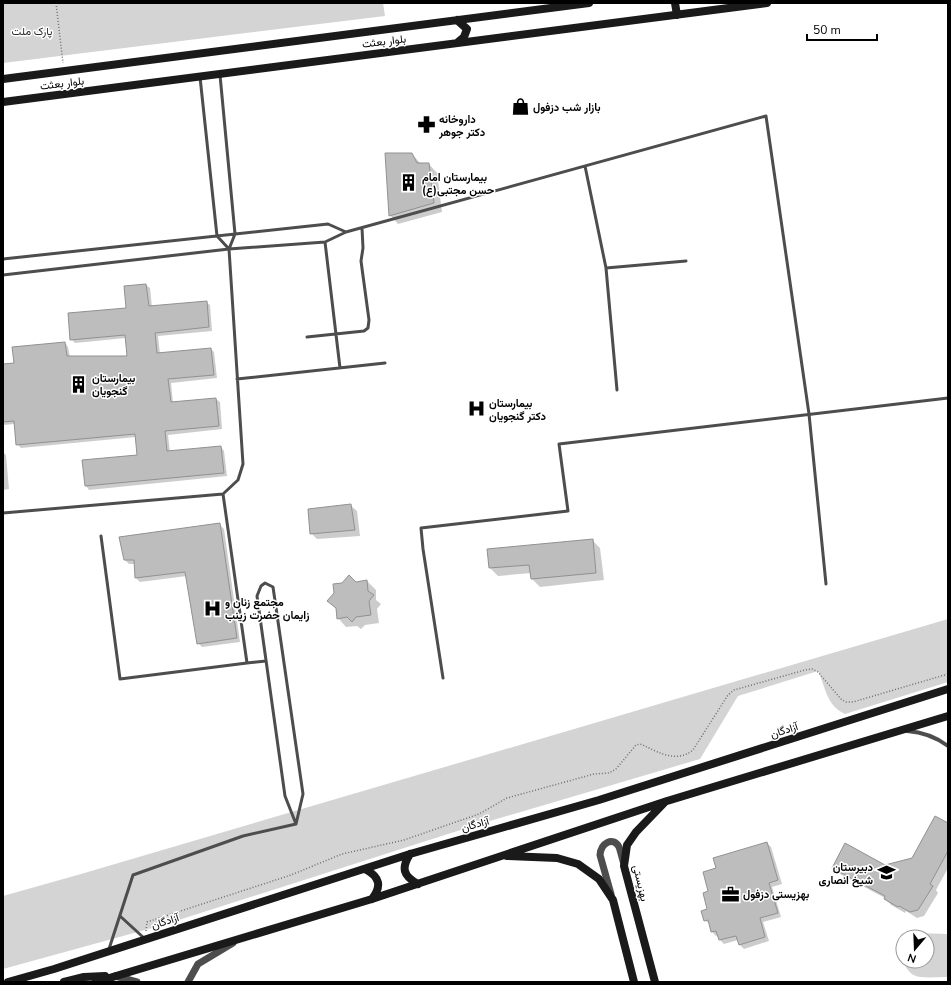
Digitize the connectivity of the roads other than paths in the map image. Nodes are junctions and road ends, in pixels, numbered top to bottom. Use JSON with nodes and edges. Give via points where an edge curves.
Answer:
{"nodes":[{"id":1,"x":589,"y":3,"type":"edge"},
{"id":2,"x":675,"y":3,"type":"edge"},
{"id":3,"x":767,"y":3,"type":"edge"},
{"id":4,"x":677,"y":15,"type":"junction"},
{"id":5,"x":457,"y":20,"type":"junction"},
{"id":6,"x":457,"y":43,"type":"junction"},
{"id":7,"x":220,"y":74,"type":"junction"},
{"id":8,"x":200,"y":76,"type":"junction"},
{"id":9,"x":3,"y":79,"type":"edge"},
{"id":10,"x":3,"y":102,"type":"edge"},
{"id":11,"x":585,"y":166,"type":"junction"},
{"id":12,"x":362,"y":228,"type":"junction"},
{"id":13,"x":346,"y":232,"type":"junction"},
{"id":14,"x":235,"y":234,"type":"junction"},
{"id":15,"x":217,"y":236,"type":"junction"},
{"id":16,"x":324,"y":242,"type":"junction"},
{"id":17,"x":229,"y":250,"type":"junction"},
{"id":18,"x":3,"y":260,"type":"edge"},
{"id":19,"x":686,"y":260,"type":"dead end"},
{"id":20,"x":606,"y":268,"type":"junction"},
{"id":21,"x":3,"y":275,"type":"edge"},
{"id":22,"x":336,"y":334,"type":"junction"},
{"id":23,"x":307,"y":337,"type":"dead end"},
{"id":24,"x":385,"y":363,"type":"dead end"},
{"id":25,"x":340,"y":368,"type":"junction"},
{"id":26,"x":237,"y":378,"type":"junction"},
{"id":27,"x":617,"y":390,"type":"dead end"},
{"id":28,"x":948,"y":398,"type":"edge"},
{"id":29,"x":809,"y":414,"type":"junction"},
{"id":30,"x":223,"y":494,"type":"junction"},
{"id":31,"x":3,"y":513,"type":"edge"},
{"id":32,"x":101,"y":536,"type":"dead end"},
{"id":33,"x":826,"y":584,"type":"dead end"},
{"id":34,"x":266,"y":661,"type":"junction"},
{"id":35,"x":247,"y":664,"type":"junction"},
{"id":36,"x":443,"y":678,"type":"dead end"},
{"id":37,"x":948,"y":689,"type":"edge"},
{"id":38,"x":948,"y":716,"type":"edge"},
{"id":39,"x":902,"y":730,"type":"junction"},
{"id":40,"x":948,"y":746,"type":"edge"},
{"id":41,"x":667,"y":801,"type":"junction"},
{"id":42,"x":296,"y":824,"type":"junction"},
{"id":43,"x":410,"y":854,"type":"junction"},
{"id":44,"x":502,"y":856,"type":"junction"},
{"id":45,"x":624,"y":866,"type":"junction"},
{"id":46,"x":365,"y":869,"type":"junction"},
{"id":47,"x":418,"y":884,"type":"junction"},
{"id":48,"x":372,"y":899,"type":"junction"},
{"id":49,"x":612,"y":900,"type":"junction"},
{"id":50,"x":120,"y":916,"type":"junction"},
{"id":51,"x":146,"y":939,"type":"junction"},
{"id":52,"x":238,"y":940,"type":"junction"},
{"id":53,"x":108,"y":951,"type":"junction"},
{"id":54,"x":115,"y":976,"type":"junction"},
{"id":55,"x":8,"y":982,"type":"edge"},
{"id":56,"x":64,"y":982,"type":"edge"},
{"id":57,"x":96,"y":982,"type":"edge"},
{"id":58,"x":137,"y":982,"type":"edge"},
{"id":59,"x":188,"y":982,"type":"edge"},
{"id":60,"x":634,"y":982,"type":"edge"},
{"id":61,"x":654,"y":982,"type":"edge"}],
"edges":[{"from":1,"to":5,"type":"main road","name":"بلوار بعثت"},
{"from":2,"to":4,"type":"main road"},
{"from":3,"to":4,"type":"main road","name":"بلوار بعثت"},
{"from":4,"to":6,"type":"main road","name":"بلوار بعثت"},
{"from":5,"to":6,"type":"main road","via":[[467,29],[464,37]]},
{"from":5,"to":9,"type":"main road","name":"بلوار بعثت"},
{"from":6,"to":7,"type":"main road","name":"بلوار بعثت"},
{"from":7,"to":8,"type":"main road","name":"بلوار بعثت"},
{"from":7,"to":14,"type":"lane"},
{"from":8,"to":10,"type":"main road","name":"بلوار بعثت"},
{"from":8,"to":15,"type":"lane"},
{"from":11,"to":12,"type":"lane"},
{"from":11,"to":20,"type":"lane"},
{"from":11,"to":29,"type":"lane","via":[[766,116]]},
{"from":12,"to":13,"type":"lane"},
{"from":12,"to":22,"type":"lane","via":[[361,261],[368,328],[364,331]]},
{"from":13,"to":14,"type":"lane","via":[[328,224]]},
{"from":13,"to":16,"type":"lane"},
{"from":14,"to":15,"type":"lane"},
{"from":14,"to":17,"type":"lane"},
{"from":15,"to":17,"type":"lane"},
{"from":15,"to":18,"type":"lane"},
{"from":16,"to":17,"type":"lane"},
{"from":16,"to":22,"type":"lane"},
{"from":17,"to":21,"type":"lane"},
{"from":17,"to":26,"type":"lane"},
{"from":19,"to":20,"type":"lane"},
{"from":20,"to":27,"type":"lane"},
{"from":22,"to":23,"type":"lane"},
{"from":22,"to":25,"type":"lane"},
{"from":24,"to":25,"type":"lane"},
{"from":25,"to":26,"type":"lane"},
{"from":26,"to":30,"type":"lane","via":[[243,464],[238,480]]},
{"from":28,"to":29,"type":"lane"},
{"from":29,"to":33,"type":"lane"},
{"from":29,"to":36,"type":"lane","via":[[559,444],[568,511],[421,528]]},
{"from":30,"to":31,"type":"lane"},
{"from":30,"to":35,"type":"lane"},
{"from":32,"to":35,"type":"lane","via":[[120,679]]},
{"from":34,"to":35,"type":"lane"},
{"from":34,"to":42,"type":"lane","via":[[285,796]]},
{"from":34,"to":42,"type":"lane","via":[[257,596],[265,583],[273,587],[303,794]]},
{"from":37,"to":43,"type":"main road","name":"آزادگان","via":[[599,800]]},
{"from":38,"to":39,"type":"main road"},
{"from":39,"to":40,"type":"street","via":[[926,734]]},
{"from":39,"to":41,"type":"main road"},
{"from":41,"to":44,"type":"main road"},
{"from":41,"to":45,"type":"main road","name":"بهزیستی","via":[[636,832],[627,845]]},
{"from":42,"to":50,"type":"lane","via":[[243,836],[133,875]]},
{"from":43,"to":46,"type":"main road","name":"آزادگان"},
{"from":43,"to":47,"type":"main road","via":[[405,862],[405,872],[409,880]]},
{"from":44,"to":47,"type":"main road"},
{"from":44,"to":49,"type":"main road","via":[[557,858],[578,864],[599,879]]},
{"from":45,"to":49,"type":"street","via":[[619,846],[614,842],[604,844],[600,849],[600,855]]},
{"from":45,"to":61,"type":"main road","name":"بهزیستی"},
{"from":46,"to":48,"type":"main road","via":[[374,873],[378,882],[378,892]]},
{"from":46,"to":51,"type":"main road","name":"آزادگان"},
{"from":47,"to":48,"type":"main road"},
{"from":48,"to":52,"type":"main road"},
{"from":49,"to":60,"type":"main road"},
{"from":50,"to":51,"type":"lane"},
{"from":50,"to":53,"type":"lane"},
{"from":51,"to":53,"type":"main road","name":"آزادگان"},
{"from":52,"to":54,"type":"main road"},
{"from":52,"to":59,"type":"street","via":[[198,964]]},
{"from":53,"to":55,"type":"main road","name":"آزادگان"},
{"from":54,"to":56,"type":"main road","via":[[84,977]]},
{"from":54,"to":57,"type":"main road"},
{"from":54,"to":58,"type":"street"}]}
